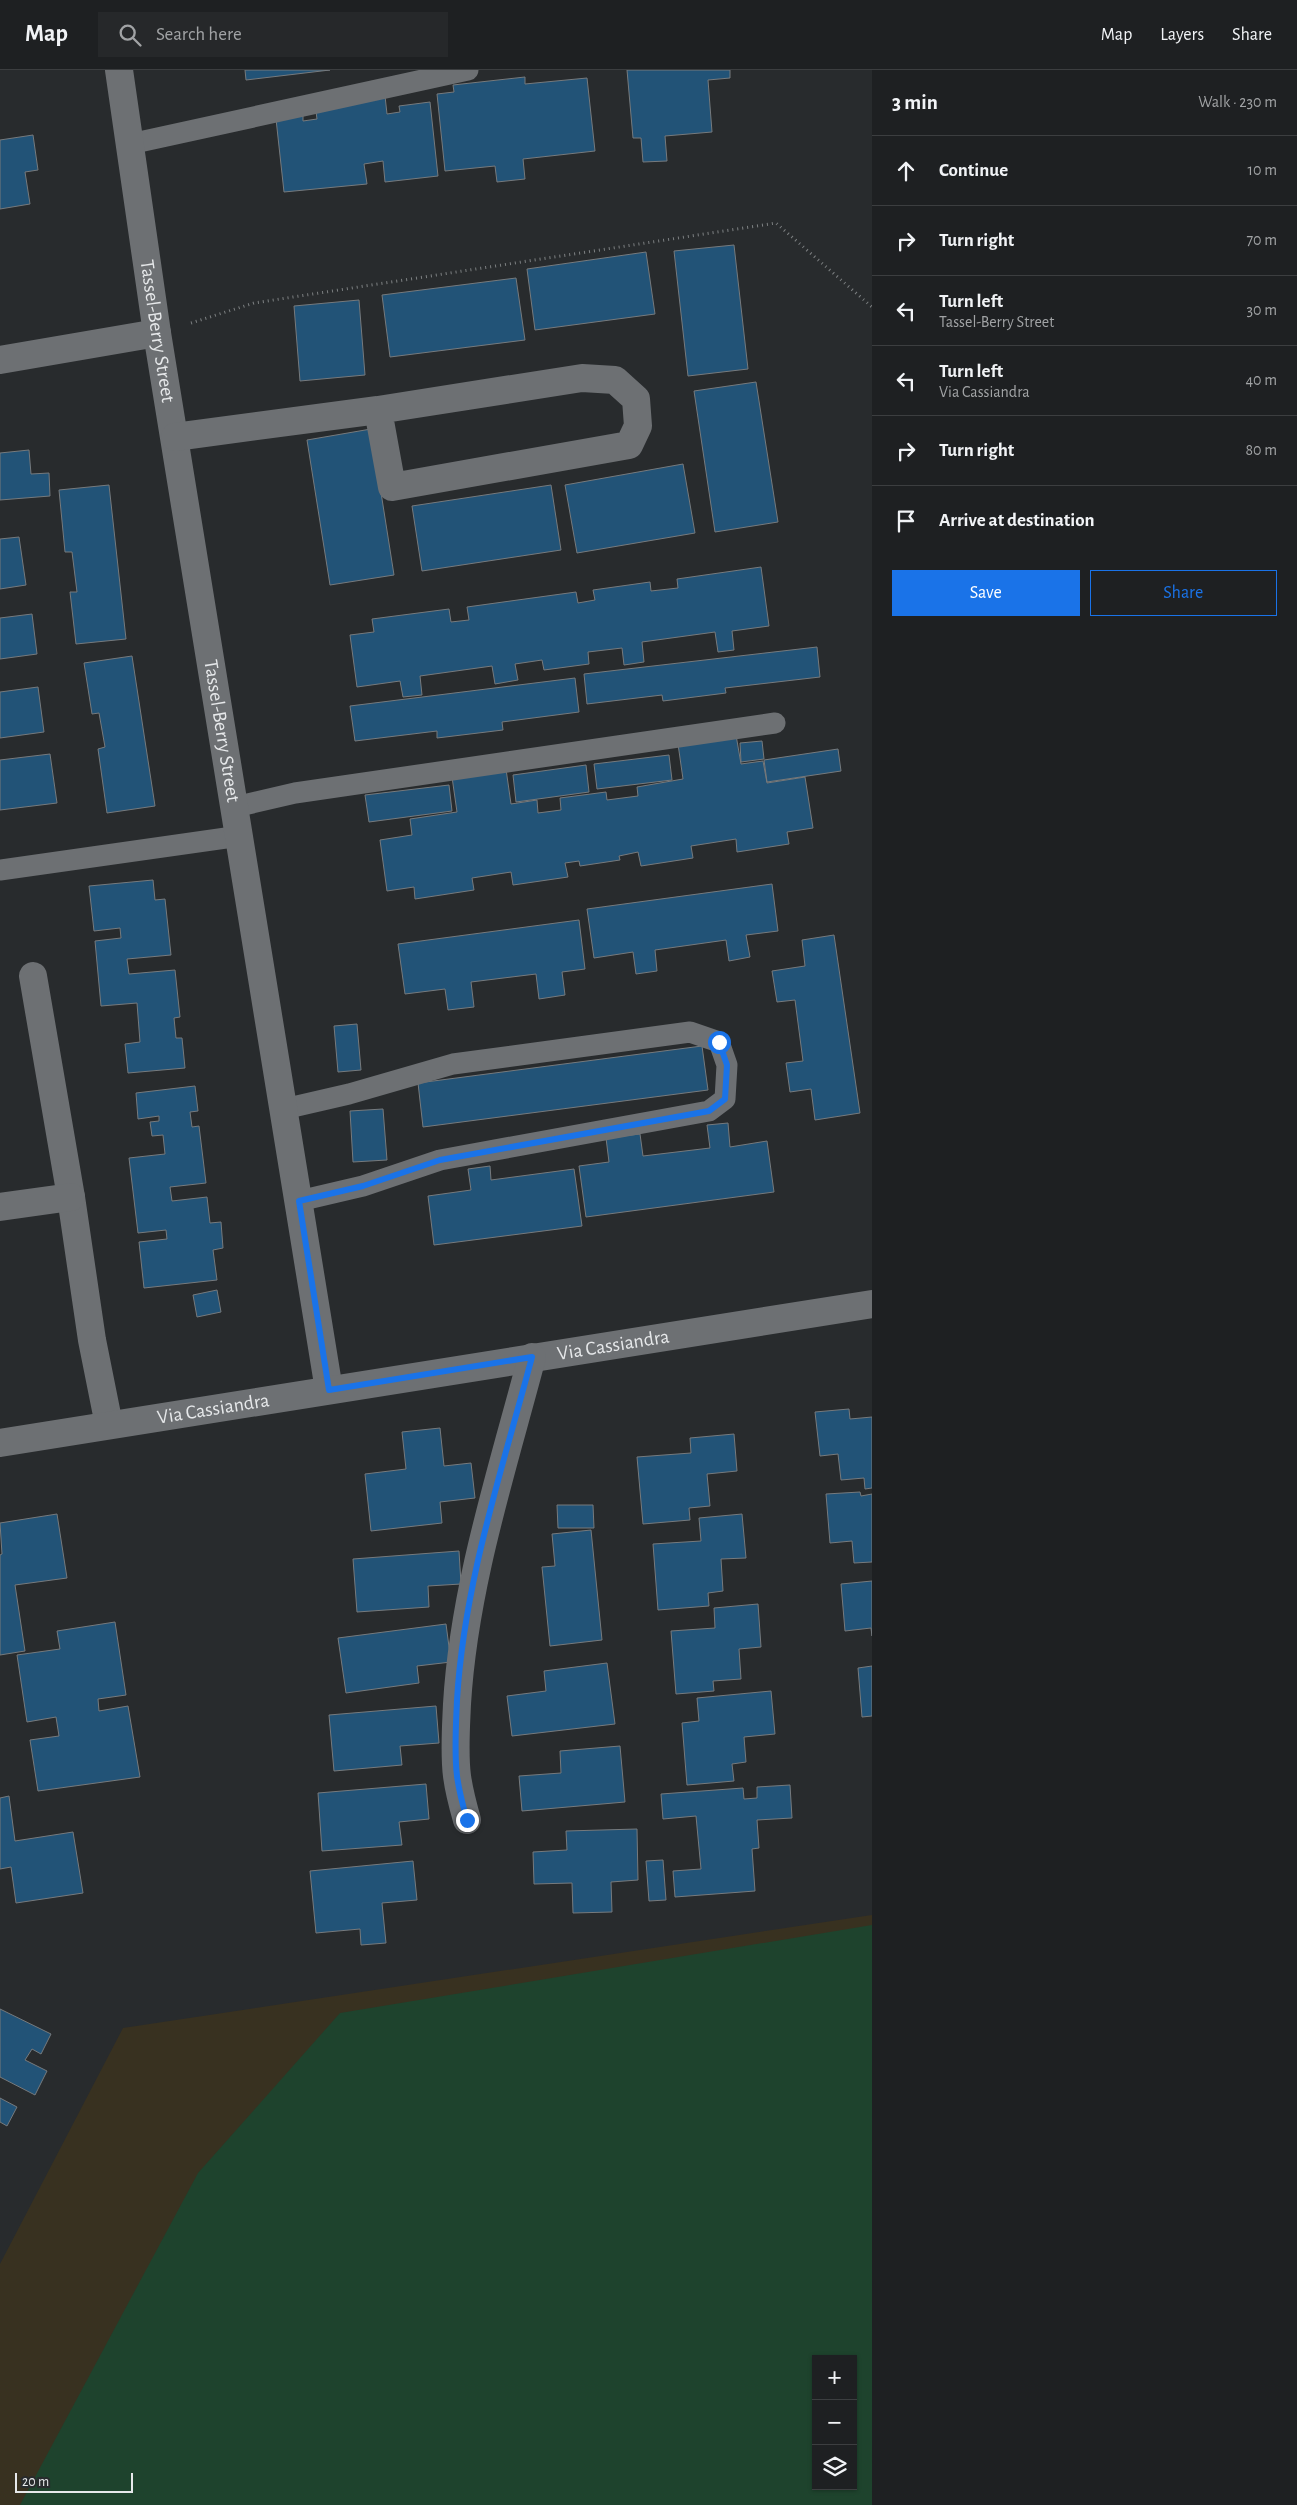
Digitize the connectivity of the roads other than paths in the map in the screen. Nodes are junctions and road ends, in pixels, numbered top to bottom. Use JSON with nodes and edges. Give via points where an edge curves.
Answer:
{"nodes":[{"id":1,"x":119,"y":70,"type":"edge"},
{"id":2,"x":468,"y":70,"type":"edge"},
{"id":3,"x":130,"y":144,"type":"junction"},
{"id":4,"x":157,"y":333,"type":"junction"},
{"id":5,"x":0,"y":360,"type":"edge"},
{"id":6,"x":378,"y":410,"type":"junction"},
{"id":7,"x":175,"y":437,"type":"junction"},
{"id":8,"x":775,"y":723,"type":"dead end"},
{"id":9,"x":235,"y":807,"type":"junction"},
{"id":10,"x":240,"y":836,"type":"junction"},
{"id":11,"x":0,"y":870,"type":"edge"},
{"id":12,"x":33,"y":976,"type":"dead end"},
{"id":13,"x":284,"y":1110,"type":"junction"},
{"id":14,"x":71,"y":1197,"type":"junction"},
{"id":15,"x":299,"y":1201,"type":"junction"},
{"id":16,"x":0,"y":1207,"type":"edge"},
{"id":17,"x":872,"y":1304,"type":"edge"},
{"id":18,"x":532,"y":1357,"type":"junction"},
{"id":19,"x":329,"y":1390,"type":"junction"},
{"id":20,"x":109,"y":1425,"type":"junction"},
{"id":21,"x":0,"y":1443,"type":"edge"},
{"id":22,"x":467,"y":1820,"type":"dead end"}],
"edges":[{"from":1,"to":3,"type":"street","name":"Tassel-Berry Street"},
{"from":2,"to":3,"type":"lane"},
{"from":3,"to":4,"type":"street","name":"Tassel-Berry Street"},
{"from":4,"to":5,"type":"street"},
{"from":4,"to":7,"type":"street","name":"Tassel-Berry Street"},
{"from":6,"to":6,"type":"street","via":[[582,378],[616,380],[636,398],[638,426],[629,446],[392,487]]},
{"from":6,"to":7,"type":"street"},
{"from":7,"to":9,"type":"street","name":"Tassel-Berry Street"},
{"from":8,"to":9,"type":"lane","via":[[295,793]]},
{"from":9,"to":10,"type":"street","name":"Tassel-Berry Street"},
{"from":10,"to":11,"type":"lane"},
{"from":10,"to":13,"type":"street","name":"Tassel-Berry Street"},
{"from":12,"to":14,"type":"street"},
{"from":13,"to":15,"type":"street","name":"Tassel-Berry Street"},
{"from":13,"to":15,"type":"lane","via":[[453,1064],[690,1032],[719,1042],[727,1065],[725,1099],[709,1111],[440,1160],[363,1186]]},
{"from":14,"to":16,"type":"street"},
{"from":14,"to":20,"type":"street","via":[[92,1340]]},
{"from":15,"to":19,"type":"street","name":"Tassel-Berry Street"},
{"from":17,"to":18,"type":"street","name":"Via Cassiandra"},
{"from":18,"to":19,"type":"street","name":"Via Cassiandra"},
{"from":18,"to":22,"type":"street","via":[[480,1550],[462,1651],[456,1732],[457,1776]]},
{"from":19,"to":20,"type":"street","name":"Via Cassiandra"},
{"from":20,"to":21,"type":"street","name":"Via Cassiandra"}]}
